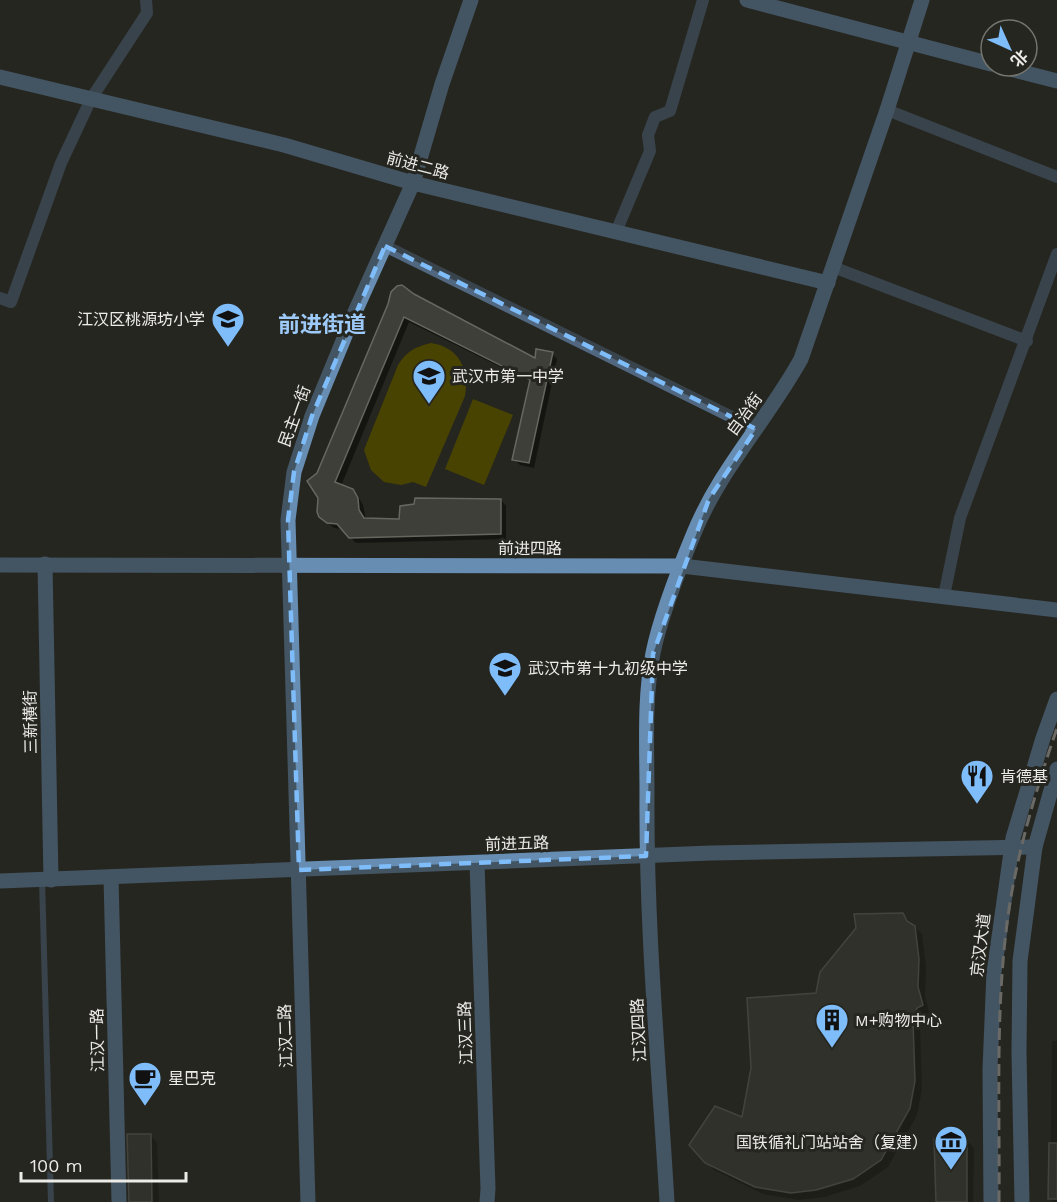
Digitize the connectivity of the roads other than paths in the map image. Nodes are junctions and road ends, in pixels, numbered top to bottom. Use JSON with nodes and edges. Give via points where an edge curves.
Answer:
{"nodes":[{"id":1,"x":146,"y":0,"type":"edge"},
{"id":2,"x":471,"y":0,"type":"edge"},
{"id":3,"x":703,"y":0,"type":"edge"},
{"id":4,"x":747,"y":0,"type":"edge"},
{"id":5,"x":922,"y":0,"type":"edge"},
{"id":6,"x":907,"y":42,"type":"junction"},
{"id":7,"x":979,"y":61,"type":"edge"},
{"id":8,"x":1039,"y":76,"type":"edge"},
{"id":9,"x":0,"y":77,"type":"edge"},
{"id":10,"x":1057,"y":81,"type":"edge"},
{"id":11,"x":91,"y":99,"type":"junction"},
{"id":12,"x":887,"y":110,"type":"junction"},
{"id":13,"x":1057,"y":177,"type":"edge"},
{"id":14,"x":413,"y":183,"type":"junction"},
{"id":15,"x":616,"y":232,"type":"junction"},
{"id":16,"x":385,"y":246,"type":"junction"},
{"id":17,"x":1057,"y":254,"type":"edge"},
{"id":18,"x":833,"y":267,"type":"junction"},
{"id":19,"x":828,"y":283,"type":"junction"},
{"id":20,"x":5,"y":300,"type":"edge"},
{"id":21,"x":1027,"y":341,"type":"junction"},
{"id":22,"x":756,"y":429,"type":"junction"},
{"id":23,"x":45,"y":564,"type":"junction"},
{"id":24,"x":0,"y":565,"type":"edge"},
{"id":25,"x":290,"y":566,"type":"junction"},
{"id":26,"x":682,"y":566,"type":"junction"},
{"id":27,"x":944,"y":596,"type":"junction"},
{"id":28,"x":1057,"y":610,"type":"edge"},
{"id":29,"x":1057,"y":699,"type":"edge"},
{"id":30,"x":1057,"y":768,"type":"edge"},
{"id":31,"x":1035,"y":847,"type":"junction"},
{"id":32,"x":1012,"y":848,"type":"junction"},
{"id":33,"x":646,"y":856,"type":"junction"},
{"id":34,"x":477,"y":863,"type":"junction"},
{"id":35,"x":299,"y":870,"type":"junction"},
{"id":36,"x":111,"y":877,"type":"junction"},
{"id":37,"x":47,"y":880,"type":"junction"},
{"id":38,"x":0,"y":881,"type":"edge"},
{"id":39,"x":51,"y":1202,"type":"edge"},
{"id":40,"x":119,"y":1202,"type":"edge"},
{"id":41,"x":308,"y":1202,"type":"edge"},
{"id":42,"x":487,"y":1202,"type":"edge"},
{"id":43,"x":667,"y":1202,"type":"edge"},
{"id":44,"x":991,"y":1202,"type":"edge"},
{"id":45,"x":1022,"y":1202,"type":"edge"}],
"edges":[{"from":1,"to":11,"type":"street","via":[[147,13]]},
{"from":2,"to":14,"type":"street","name":"民主一街"},
{"from":3,"to":15,"type":"street","via":[[670,111],[655,117],[648,135],[650,151]]},
{"from":4,"to":6,"type":"street"},
{"from":5,"to":6,"type":"street","name":"自治街"},
{"from":6,"to":7,"type":"street"},
{"from":6,"to":12,"type":"street","name":"自治街"},
{"from":8,"to":10,"type":"street"},
{"from":9,"to":11,"type":"street","name":"前进二路"},
{"from":11,"to":14,"type":"street","name":"前进二路","via":[[284,145]]},
{"from":11,"to":20,"type":"street"},
{"from":12,"to":13,"type":"street"},
{"from":12,"to":18,"type":"street","name":"自治街"},
{"from":14,"to":15,"type":"street","name":"前进二路"},
{"from":14,"to":16,"type":"street","name":"民主一街"},
{"from":15,"to":19,"type":"street","name":"前进二路"},
{"from":16,"to":22,"type":"street"},
{"from":16,"to":25,"type":"street","name":"民主一街","via":[[312,416],[294,472],[288,520]]},
{"from":17,"to":21,"type":"street"},
{"from":18,"to":19,"type":"street","name":"自治街"},
{"from":18,"to":21,"type":"street"},
{"from":19,"to":22,"type":"street","name":"自治街","via":[[801,359]]},
{"from":21,"to":27,"type":"street","via":[[960,518]]},
{"from":22,"to":26,"type":"street","name":"自治街","via":[[709,499]]},
{"from":23,"to":24,"type":"street","name":"前进四路"},
{"from":23,"to":25,"type":"street","name":"前进四路"},
{"from":23,"to":37,"type":"street","name":"三新横街"},
{"from":25,"to":26,"type":"street","name":"前进四路"},
{"from":25,"to":35,"type":"street","name":"民主一街"},
{"from":26,"to":27,"type":"street","name":"前进四路"},
{"from":26,"to":33,"type":"street","name":"自治街","via":[[653,654],[647,729]]},
{"from":27,"to":28,"type":"street","name":"前进四路"},
{"from":29,"to":32,"type":"street","name":"京汉大道"},
{"from":30,"to":31,"type":"street"},
{"from":31,"to":32,"type":"street","name":"前进五路"},
{"from":31,"to":45,"type":"street","via":[[1020,961]]},
{"from":32,"to":33,"type":"street","name":"前进五路"},
{"from":32,"to":44,"type":"street","name":"京汉大道","via":[[994,972]]},
{"from":33,"to":34,"type":"street","name":"前进五路"},
{"from":33,"to":43,"type":"street","name":"江汉四路"},
{"from":34,"to":35,"type":"street","name":"前进五路"},
{"from":34,"to":42,"type":"street","name":"江汉三路"},
{"from":35,"to":36,"type":"street","name":"前进五路"},
{"from":35,"to":41,"type":"street","name":"江汉二路"},
{"from":36,"to":37,"type":"street","name":"前进五路"},
{"from":36,"to":40,"type":"street","name":"江汉一路"},
{"from":37,"to":38,"type":"street","name":"前进五路"},
{"from":37,"to":39,"type":"lane"}]}
